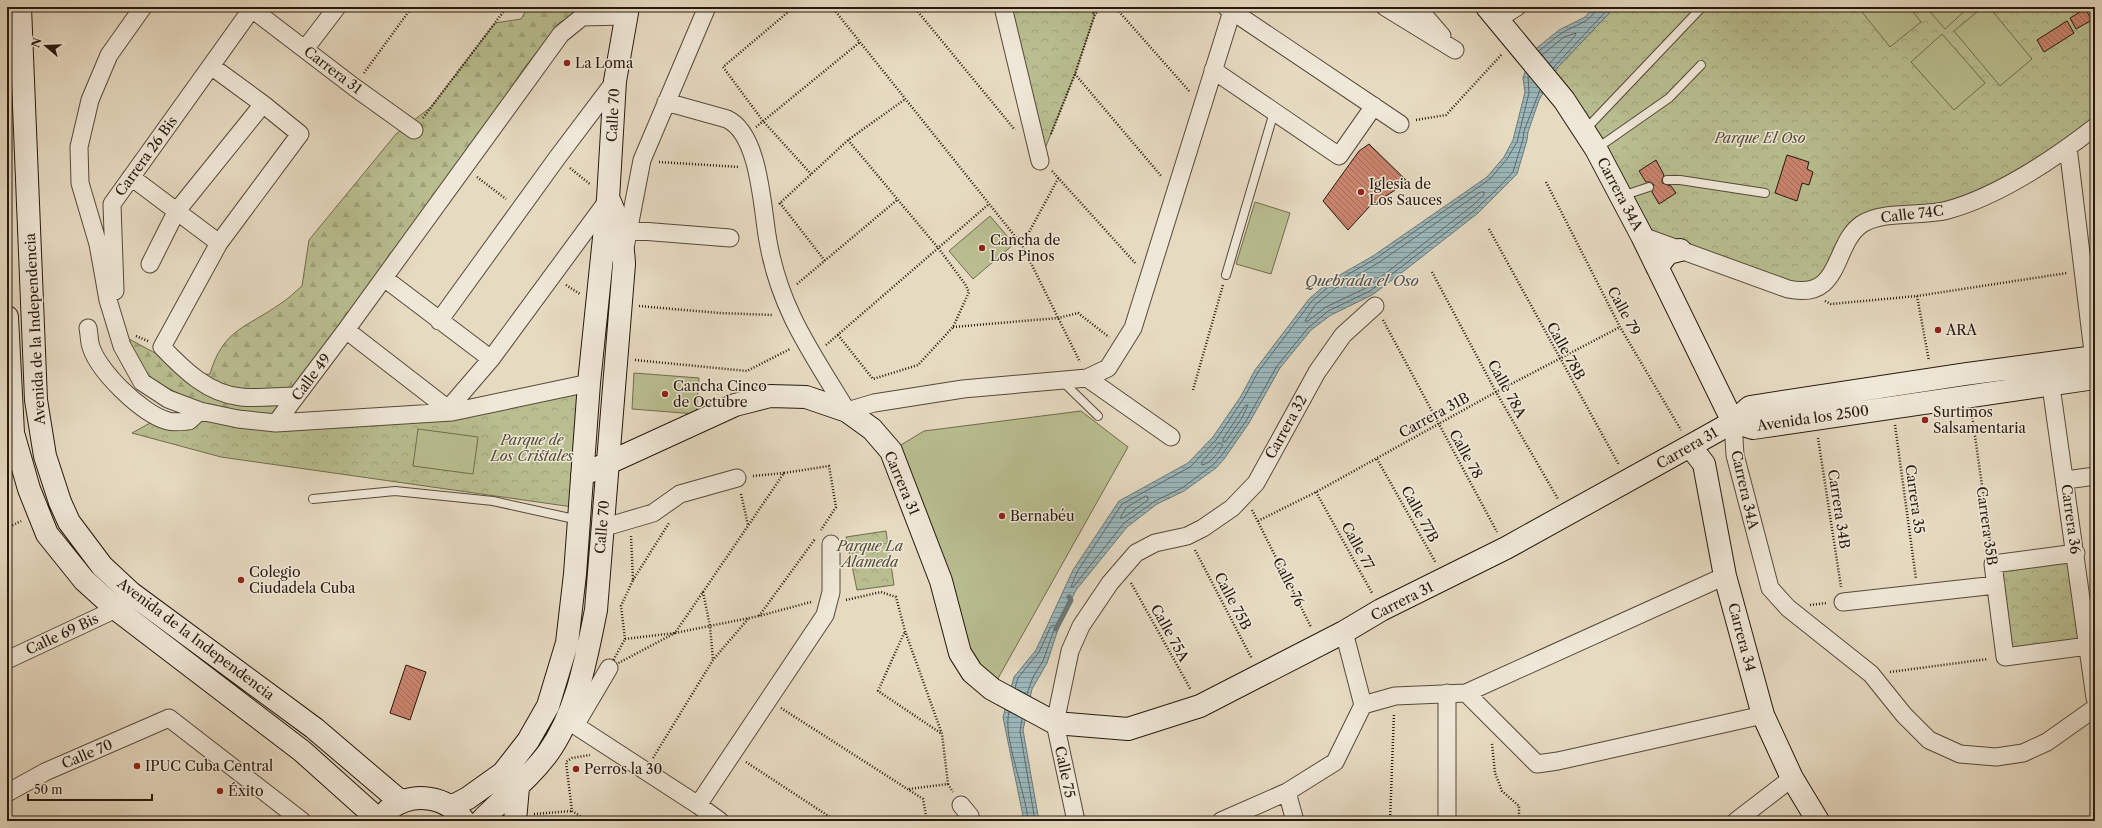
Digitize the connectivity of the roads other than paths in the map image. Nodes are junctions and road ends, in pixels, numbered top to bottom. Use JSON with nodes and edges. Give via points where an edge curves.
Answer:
{"nodes":[{"id":1,"x":20,"y":7,"type":"edge"},
{"id":2,"x":143,"y":7,"type":"edge"},
{"id":3,"x":337,"y":7,"type":"edge"},
{"id":4,"x":707,"y":7,"type":"edge"},
{"id":5,"x":1003,"y":7,"type":"edge"},
{"id":6,"x":1385,"y":7,"type":"edge"},
{"id":7,"x":1417,"y":7,"type":"edge"},
{"id":8,"x":1517,"y":7,"type":"edge"},
{"id":9,"x":1702,"y":7,"type":"edge"},
{"id":10,"x":253,"y":8,"type":"edge"},
{"id":11,"x":1229,"y":9,"type":"edge"},
{"id":12,"x":627,"y":11,"type":"edge"},
{"id":13,"x":1493,"y":13,"type":"edge"},
{"id":14,"x":305,"y":49,"type":"junction"},
{"id":15,"x":1701,"y":65,"type":"dead end"},
{"id":16,"x":211,"y":66,"type":"junction"},
{"id":17,"x":1213,"y":70,"type":"junction"},
{"id":18,"x":615,"y":81,"type":"junction"},
{"id":19,"x":666,"y":102,"type":"junction"},
{"id":20,"x":263,"y":104,"type":"junction"},
{"id":21,"x":1374,"y":106,"type":"junction"},
{"id":22,"x":1274,"y":112,"type":"junction"},
{"id":23,"x":1400,"y":124,"type":"road end"},
{"id":24,"x":2095,"y":127,"type":"edge"},
{"id":25,"x":414,"y":130,"type":"road end"},
{"id":26,"x":1584,"y":130,"type":"junction"},
{"id":27,"x":2068,"y":147,"type":"junction"},
{"id":28,"x":1596,"y":149,"type":"junction"},
{"id":29,"x":1040,"y":161,"type":"road end"},
{"id":30,"x":131,"y":177,"type":"junction"},
{"id":31,"x":1667,"y":180,"type":"dead end"},
{"id":32,"x":1649,"y":187,"type":"dead end"},
{"id":33,"x":1765,"y":194,"type":"dead end"},
{"id":34,"x":1622,"y":197,"type":"junction"},
{"id":35,"x":608,"y":199,"type":"junction"},
{"id":36,"x":176,"y":212,"type":"junction"},
{"id":37,"x":629,"y":230,"type":"junction"},
{"id":38,"x":1642,"y":236,"type":"junction"},
{"id":39,"x":730,"y":238,"type":"dead end"},
{"id":40,"x":219,"y":243,"type":"junction"},
{"id":41,"x":1680,"y":250,"type":"junction"},
{"id":42,"x":624,"y":254,"type":"junction"},
{"id":43,"x":150,"y":264,"type":"dead end"},
{"id":44,"x":1657,"y":267,"type":"junction"},
{"id":45,"x":1226,"y":275,"type":"road end"},
{"id":46,"x":384,"y":278,"type":"junction"},
{"id":47,"x":1375,"y":306,"type":"road end"},
{"id":48,"x":7,"y":317,"type":"edge"},
{"id":49,"x":439,"y":321,"type":"junction"},
{"id":50,"x":88,"y":328,"type":"dead end"},
{"id":51,"x":116,"y":328,"type":"junction"},
{"id":52,"x":346,"y":330,"type":"junction"},
{"id":53,"x":491,"y":359,"type":"junction"},
{"id":54,"x":2095,"y":365,"type":"edge"},
{"id":55,"x":2050,"y":374,"type":"junction"},
{"id":56,"x":1087,"y":378,"type":"junction"},
{"id":57,"x":1061,"y":380,"type":"junction"},
{"id":58,"x":589,"y":383,"type":"junction"},
{"id":59,"x":296,"y":396,"type":"junction"},
{"id":60,"x":450,"y":410,"type":"junction"},
{"id":61,"x":200,"y":411,"type":"junction"},
{"id":62,"x":847,"y":411,"type":"junction"},
{"id":63,"x":1098,"y":416,"type":"dead end"},
{"id":64,"x":1733,"y":422,"type":"junction"},
{"id":65,"x":276,"y":423,"type":"junction"},
{"id":66,"x":1171,"y":437,"type":"dead end"},
{"id":67,"x":1690,"y":446,"type":"junction"},
{"id":68,"x":608,"y":463,"type":"junction"},
{"id":69,"x":582,"y":475,"type":"junction"},
{"id":70,"x":2095,"y":476,"type":"edge"},
{"id":71,"x":737,"y":478,"type":"road end"},
{"id":72,"x":2066,"y":480,"type":"junction"},
{"id":73,"x":313,"y":499,"type":"dead end"},
{"id":74,"x":579,"y":520,"type":"junction"},
{"id":75,"x":601,"y":536,"type":"junction"},
{"id":76,"x":823,"y":541,"type":"road end"},
{"id":77,"x":578,"y":542,"type":"junction"},
{"id":78,"x":2076,"y":553,"type":"junction"},
{"id":79,"x":1725,"y":576,"type":"junction"},
{"id":80,"x":1996,"y":585,"type":"junction"},
{"id":81,"x":1843,"y":602,"type":"road end"},
{"id":82,"x":116,"y":609,"type":"junction"},
{"id":83,"x":1344,"y":632,"type":"junction"},
{"id":84,"x":2088,"y":646,"type":"junction"},
{"id":85,"x":7,"y":660,"type":"edge"},
{"id":86,"x":609,"y":668,"type":"road end"},
{"id":87,"x":1448,"y":693,"type":"junction"},
{"id":88,"x":1466,"y":693,"type":"junction"},
{"id":89,"x":2095,"y":698,"type":"edge"},
{"id":90,"x":1363,"y":705,"type":"junction"},
{"id":91,"x":2095,"y":708,"type":"edge"},
{"id":92,"x":1762,"y":715,"type":"junction"},
{"id":93,"x":1050,"y":721,"type":"junction"},
{"id":94,"x":572,"y":722,"type":"junction"},
{"id":95,"x":1792,"y":778,"type":"junction"},
{"id":96,"x":518,"y":787,"type":"junction"},
{"id":97,"x":1287,"y":792,"type":"junction"},
{"id":98,"x":7,"y":794,"type":"edge"},
{"id":99,"x":401,"y":802,"type":"junction"},
{"id":100,"x":698,"y":805,"type":"junction"},
{"id":101,"x":961,"y":805,"type":"dead end"},
{"id":102,"x":457,"y":814,"type":"edge"},
{"id":103,"x":515,"y":818,"type":"edge"},
{"id":104,"x":302,"y":821,"type":"edge"},
{"id":105,"x":379,"y":821,"type":"edge"},
{"id":106,"x":481,"y":821,"type":"edge"},
{"id":107,"x":720,"y":821,"type":"edge"},
{"id":108,"x":970,"y":821,"type":"edge"},
{"id":109,"x":1076,"y":821,"type":"edge"},
{"id":110,"x":1221,"y":821,"type":"edge"},
{"id":111,"x":1295,"y":821,"type":"edge"},
{"id":112,"x":1447,"y":821,"type":"edge"},
{"id":113,"x":1736,"y":821,"type":"edge"},
{"id":114,"x":1818,"y":821,"type":"edge"}],
"edges":[{"from":1,"to":99,"type":"main road","name":"Avenida de la Independencia","via":[[36,400],[44,456],[69,522],[102,566],[131,593],[314,728]]},
{"from":2,"to":51,"type":"street","via":[[109,55],[90,100],[79,147],[80,182],[98,244]]},
{"from":3,"to":14,"type":"street"},
{"from":4,"to":19,"type":"street"},
{"from":5,"to":29,"type":"street"},
{"from":6,"to":7,"type":"street","via":[[1454,50]]},
{"from":8,"to":13,"type":"street"},
{"from":9,"to":26,"type":"lane"},
{"from":10,"to":14,"type":"street","name":"Carrera 31"},
{"from":10,"to":16,"type":"street","name":"Carrera 26 Bis"},
{"from":11,"to":17,"type":"street"},
{"from":11,"to":21,"type":"street"},
{"from":12,"to":18,"type":"main road","name":"Calle 70"},
{"from":12,"to":46,"type":"street","name":"Calle 49","via":[[582,17],[561,34]]},
{"from":13,"to":26,"type":"main road","name":"Carrera 34A","via":[[1564,100]]},
{"from":14,"to":25,"type":"street","name":"Carrera 31"},
{"from":15,"to":28,"type":"lane","via":[[1669,98]]},
{"from":16,"to":20,"type":"street"},
{"from":16,"to":30,"type":"street","name":"Carrera 26 Bis"},
{"from":17,"to":22,"type":"street"},
{"from":17,"to":56,"type":"street","via":[[1133,328],[1108,368]]},
{"from":18,"to":35,"type":"main road","name":"Calle 70"},
{"from":18,"to":49,"type":"street"},
{"from":19,"to":37,"type":"street","via":[[642,160]]},
{"from":19,"to":62,"type":"street","via":[[727,119],[736,124],[745,136],[758,175],[771,257],[782,296],[790,315]]},
{"from":20,"to":36,"type":"street"},
{"from":20,"to":40,"type":"street","via":[[300,134]]},
{"from":21,"to":22,"type":"street","via":[[1339,156]]},
{"from":21,"to":23,"type":"street"},
{"from":22,"to":45,"type":"lane"},
{"from":24,"to":27,"type":"street","name":"Calle 74C"},
{"from":26,"to":28,"type":"main road","name":"Carrera 34A"},
{"from":27,"to":41,"type":"street","name":"Calle 74C","via":[[1995,191],[1963,205],[1929,214],[1882,217],[1863,224],[1848,239],[1839,262],[1829,277],[1821,285],[1802,291],[1788,290]]},
{"from":27,"to":54,"type":"street"},
{"from":28,"to":34,"type":"main road","name":"Carrera 34A"},
{"from":30,"to":36,"type":"street"},
{"from":30,"to":51,"type":"street","name":"Carrera 26 Bis","via":[[112,204]]},
{"from":31,"to":33,"type":"lane"},
{"from":32,"to":34,"type":"lane"},
{"from":34,"to":38,"type":"main road","name":"Carrera 34A"},
{"from":35,"to":42,"type":"main road","name":"Calle 70","via":[[617,216]]},
{"from":35,"to":53,"type":"street"},
{"from":35,"to":58,"type":"main road","name":"Calle 70"},
{"from":36,"to":40,"type":"street"},
{"from":36,"to":43,"type":"street"},
{"from":37,"to":39,"type":"street"},
{"from":37,"to":42,"type":"street"},
{"from":38,"to":41,"type":"street","name":"Calle 74C"},
{"from":38,"to":44,"type":"main road","name":"Carrera 34A"},
{"from":40,"to":59,"type":"street","via":[[162,347],[187,373],[213,389],[240,397]]},
{"from":41,"to":44,"type":"main road","via":[[1668,253]]},
{"from":42,"to":68,"type":"main road","name":"Calle 70"},
{"from":44,"to":64,"type":"main road","name":"Carrera 34A"},
{"from":46,"to":49,"type":"street"},
{"from":46,"to":52,"type":"street","name":"Calle 49"},
{"from":47,"to":93,"type":"street","name":"Carrera 32","via":[[1343,335],[1317,372],[1256,482],[1232,508],[1187,536],[1144,548],[1129,560],[1094,604],[1070,651]]},
{"from":48,"to":82,"type":"main road","name":"Avenida de la Independencia","via":[[13,433],[29,489],[47,534],[84,580]]},
{"from":49,"to":53,"type":"street"},
{"from":50,"to":61,"type":"street","via":[[90,344],[104,370],[120,389],[143,408],[168,421],[189,421]]},
{"from":51,"to":61,"type":"street","via":[[122,346],[142,382],[168,399]]},
{"from":52,"to":59,"type":"street","name":"Calle 49"},
{"from":52,"to":60,"type":"street"},
{"from":53,"to":60,"type":"street"},
{"from":54,"to":55,"type":"main road","name":"Avenida los 2500"},
{"from":55,"to":64,"type":"main road","name":"Avenida los 2500","via":[[1969,395],[1815,420],[1753,428]]},
{"from":55,"to":64,"type":"main road","name":"Avenida los 2500","via":[[1933,379],[1750,407]]},
{"from":55,"to":72,"type":"street","name":"Carrera 36"},
{"from":56,"to":57,"type":"street"},
{"from":56,"to":66,"type":"street"},
{"from":57,"to":62,"type":"street","via":[[963,389],[874,403]]},
{"from":57,"to":63,"type":"lane"},
{"from":58,"to":60,"type":"street"},
{"from":58,"to":69,"type":"main road","name":"Calle 70"},
{"from":59,"to":65,"type":"street","name":"Calle 49"},
{"from":60,"to":65,"type":"street"},
{"from":61,"to":65,"type":"street","via":[[238,420]]},
{"from":62,"to":68,"type":"main road","name":"Carrera 31","via":[[806,397],[782,395],[758,398]]},
{"from":62,"to":93,"type":"main road","name":"Carrera 31","via":[[872,429],[891,451],[941,581],[960,653],[972,672],[992,689]]},
{"from":64,"to":67,"type":"main road","name":"Carrera 31"},
{"from":64,"to":91,"type":"street","name":"Carrera 34A","via":[[1735,455],[1770,588],[1788,608],[1871,674],[1904,715],[1929,740],[1960,754],[1996,757],[2023,753],[2048,742]]},
{"from":67,"to":79,"type":"main road","name":"Carrera 34","via":[[1704,464]]},
{"from":67,"to":83,"type":"main road","name":"Carrera 31","via":[[1506,548],[1381,610]]},
{"from":68,"to":69,"type":"main road","name":"Carrera 31"},
{"from":68,"to":75,"type":"main road","name":"Calle 70"},
{"from":69,"to":74,"type":"main road","name":"Calle 70"},
{"from":70,"to":72,"type":"street"},
{"from":71,"to":75,"type":"street","via":[[680,494],[653,513],[631,519]]},
{"from":72,"to":78,"type":"street","name":"Carrera 36"},
{"from":73,"to":74,"type":"lane","via":[[395,491],[493,501]]},
{"from":74,"to":77,"type":"main road","name":"Calle 70"},
{"from":75,"to":77,"type":"main road"},
{"from":75,"to":94,"type":"main road","name":"Calle 70","via":[[596,610]]},
{"from":76,"to":100,"type":"street","via":[[829,601],[820,625]]},
{"from":77,"to":102,"type":"main road","name":"Calle 70","via":[[567,643],[548,706],[528,741],[502,773],[468,798]]},
{"from":78,"to":80,"type":"street","name":"Carrera 35B","via":[[1993,564]]},
{"from":78,"to":84,"type":"street","name":"Carrera 36"},
{"from":79,"to":88,"type":"street"},
{"from":79,"to":92,"type":"main road","name":"Carrera 34"},
{"from":80,"to":81,"type":"street"},
{"from":80,"to":84,"type":"street","name":"Carrera 35B","via":[[2005,657]]},
{"from":82,"to":85,"type":"street","name":"Calle 69 Bis"},
{"from":82,"to":105,"type":"main road","name":"Avenida de la Independencia","via":[[302,751]]},
{"from":83,"to":90,"type":"street"},
{"from":83,"to":93,"type":"main road","name":"Carrera 31","via":[[1200,706],[1128,729]]},
{"from":84,"to":89,"type":"street","name":"Carrera 36"},
{"from":86,"to":94,"type":"street"},
{"from":87,"to":88,"type":"street"},
{"from":87,"to":90,"type":"street","via":[[1395,696]]},
{"from":87,"to":112,"type":"street"},
{"from":88,"to":92,"type":"street","via":[[1537,764]]},
{"from":90,"to":97,"type":"street","via":[[1336,762]]},
{"from":92,"to":95,"type":"main road","name":"Carrera 34"},
{"from":93,"to":109,"type":"street","name":"Calle 75"},
{"from":94,"to":96,"type":"main road","name":"Calle 70"},
{"from":94,"to":100,"type":"street"},
{"from":95,"to":113,"type":"street"},
{"from":95,"to":114,"type":"main road","name":"Carrera 34"},
{"from":96,"to":103,"type":"main road"},
{"from":96,"to":106,"type":"main road","name":"Calle 70"},
{"from":97,"to":110,"type":"street"},
{"from":97,"to":111,"type":"street"},
{"from":98,"to":104,"type":"street","name":"Calle 70","via":[[45,772],[169,718]]},
{"from":99,"to":102,"type":"main road","via":[[427,798],[439,801]]},
{"from":99,"to":105,"type":"main road","via":[[389,809]]},
{"from":100,"to":107,"type":"street"},
{"from":101,"to":108,"type":"street","via":[[970,816]]}]}
